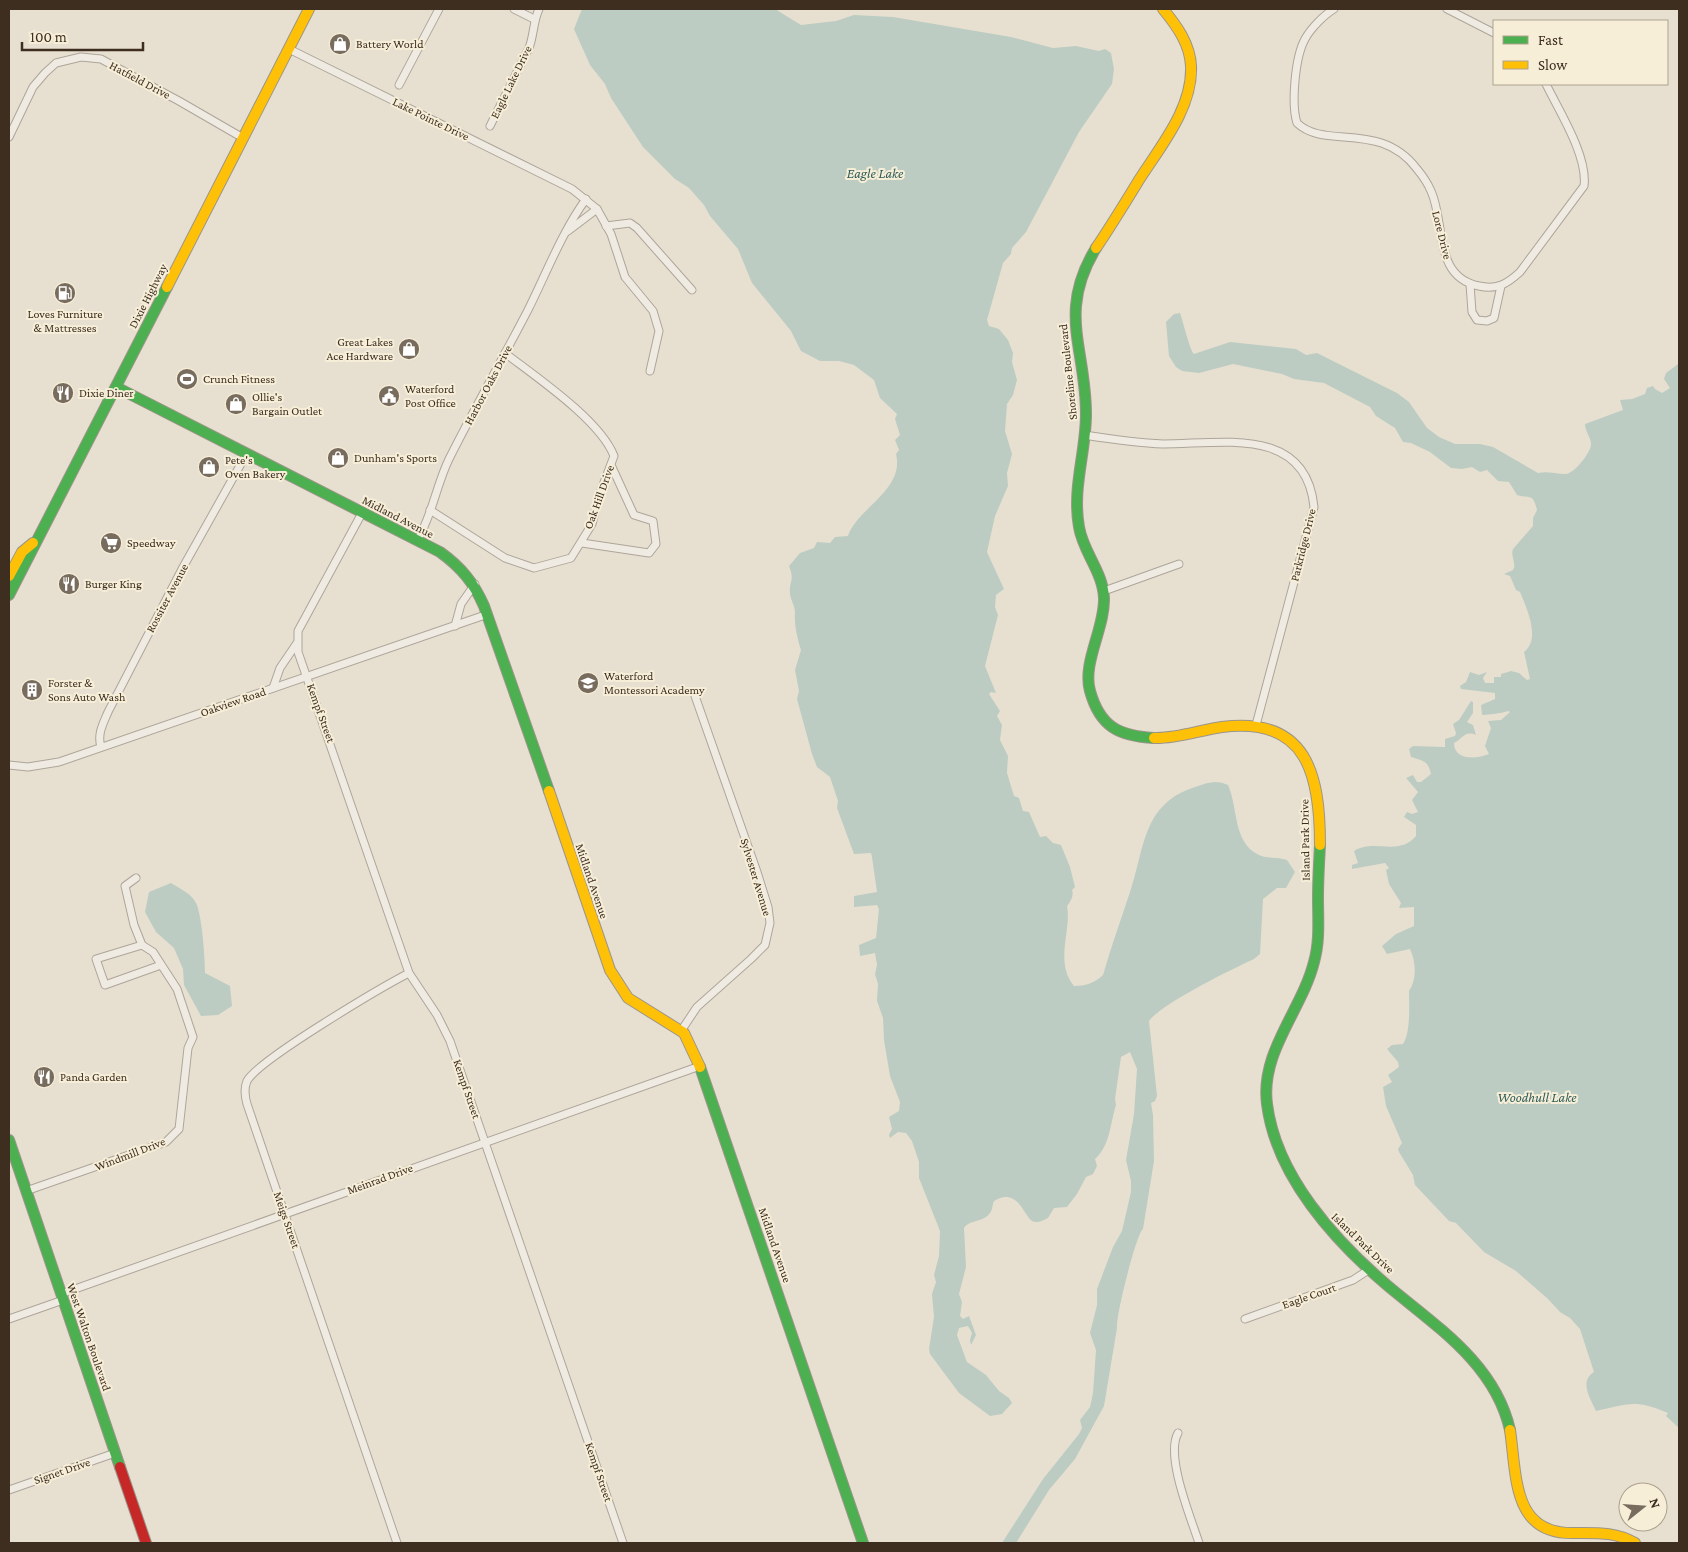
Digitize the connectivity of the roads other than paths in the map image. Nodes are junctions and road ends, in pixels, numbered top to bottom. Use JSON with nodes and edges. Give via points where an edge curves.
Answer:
{"nodes":[{"id":1,"x":310,"y":9,"type":"edge"},
{"id":2,"x":438,"y":9,"type":"edge"},
{"id":3,"x":514,"y":9,"type":"edge"},
{"id":4,"x":539,"y":9,"type":"edge"},
{"id":5,"x":1163,"y":9,"type":"edge"},
{"id":6,"x":1334,"y":9,"type":"edge"},
{"id":7,"x":1447,"y":9,"type":"edge"},
{"id":8,"x":534,"y":19,"type":"junction"},
{"id":9,"x":1493,"y":32,"type":"edge"},
{"id":10,"x":288,"y":49,"type":"junction"},
{"id":11,"x":399,"y":85,"type":"dead end"},
{"id":12,"x":1546,"y":85,"type":"edge"},
{"id":13,"x":490,"y":126,"type":"dead end"},
{"id":14,"x":9,"y":137,"type":"edge"},
{"id":15,"x":243,"y":138,"type":"junction"},
{"id":16,"x":586,"y":199,"type":"junction"},
{"id":17,"x":597,"y":209,"type":"junction"},
{"id":18,"x":606,"y":226,"type":"junction"},
{"id":19,"x":568,"y":232,"type":"junction"},
{"id":20,"x":1470,"y":284,"type":"junction"},
{"id":21,"x":1501,"y":286,"type":"junction"},
{"id":22,"x":692,"y":290,"type":"dead end"},
{"id":23,"x":505,"y":353,"type":"junction"},
{"id":24,"x":650,"y":371,"type":"dead end"},
{"id":25,"x":116,"y":387,"type":"junction"},
{"id":26,"x":1084,"y":435,"type":"junction"},
{"id":27,"x":247,"y":453,"type":"junction"},
{"id":28,"x":611,"y":465,"type":"junction"},
{"id":29,"x":430,"y":510,"type":"junction"},
{"id":30,"x":362,"y":513,"type":"junction"},
{"id":31,"x":37,"y":541,"type":"junction"},
{"id":32,"x":417,"y":541,"type":"junction"},
{"id":33,"x":582,"y":543,"type":"junction"},
{"id":34,"x":1179,"y":564,"type":"dead end"},
{"id":35,"x":9,"y":576,"type":"edge"},
{"id":36,"x":475,"y":584,"type":"junction"},
{"id":37,"x":1104,"y":591,"type":"junction"},
{"id":38,"x":9,"y":595,"type":"edge"},
{"id":39,"x":488,"y":614,"type":"junction"},
{"id":40,"x":455,"y":626,"type":"junction"},
{"id":41,"x":297,"y":642,"type":"junction"},
{"id":42,"x":307,"y":676,"type":"junction"},
{"id":43,"x":273,"y":688,"type":"junction"},
{"id":44,"x":694,"y":696,"type":"dead end"},
{"id":45,"x":1256,"y":725,"type":"junction"},
{"id":46,"x":101,"y":747,"type":"junction"},
{"id":47,"x":9,"y":765,"type":"edge"},
{"id":48,"x":136,"y":878,"type":"dead end"},
{"id":49,"x":142,"y":945,"type":"junction"},
{"id":50,"x":161,"y":965,"type":"junction"},
{"id":51,"x":410,"y":973,"type":"junction"},
{"id":52,"x":681,"y":1031,"type":"junction"},
{"id":53,"x":700,"y":1066,"type":"junction"},
{"id":54,"x":485,"y":1142,"type":"junction"},
{"id":55,"x":9,"y":1144,"type":"edge"},
{"id":56,"x":26,"y":1191,"type":"junction"},
{"id":57,"x":286,"y":1213,"type":"junction"},
{"id":58,"x":1370,"y":1269,"type":"junction"},
{"id":59,"x":62,"y":1297,"type":"junction"},
{"id":60,"x":9,"y":1318,"type":"edge"},
{"id":61,"x":1245,"y":1319,"type":"dead end"},
{"id":62,"x":1178,"y":1433,"type":"dead end"},
{"id":63,"x":115,"y":1453,"type":"junction"},
{"id":64,"x":9,"y":1490,"type":"edge"},
{"id":65,"x":146,"y":1543,"type":"edge"},
{"id":66,"x":397,"y":1543,"type":"edge"},
{"id":67,"x":623,"y":1543,"type":"edge"},
{"id":68,"x":863,"y":1543,"type":"edge"},
{"id":69,"x":1199,"y":1543,"type":"edge"},
{"id":70,"x":1636,"y":1543,"type":"edge"}],
"edges":[{"from":1,"to":10,"type":"street","name":"Dixie Highway"},
{"from":2,"to":11,"type":"street"},
{"from":3,"to":8,"type":"street"},
{"from":4,"to":8,"type":"street","name":"Eagle Lake Drive"},
{"from":5,"to":26,"type":"street","name":"Shoreline Boulevard","via":[[1176,23],[1184,39],[1191,74],[1189,94],[1176,124],[1101,240],[1081,275],[1076,291],[1075,324],[1086,420]]},
{"from":6,"to":20,"type":"street","name":"Lore Drive","via":[[1305,40],[1294,96],[1297,123],[1312,132],[1364,137],[1405,155],[1432,192],[1450,268]]},
{"from":7,"to":9,"type":"street"},
{"from":8,"to":13,"type":"street","name":"Eagle Lake Drive","via":[[529,48]]},
{"from":10,"to":15,"type":"street","name":"Dixie Highway"},
{"from":10,"to":16,"type":"street","name":"Lake Pointe Drive","via":[[572,189]]},
{"from":12,"to":21,"type":"street","via":[[1579,154],[1586,176],[1584,186],[1520,272]]},
{"from":14,"to":15,"type":"street","name":"Hatfield Drive","via":[[33,87],[45,73],[56,64],[81,57],[101,59]]},
{"from":15,"to":25,"type":"street","name":"Dixie Highway"},
{"from":16,"to":17,"type":"street","name":"Lake Pointe Drive"},
{"from":16,"to":19,"type":"street","name":"Harbor Oaks Drive","via":[[573,216]]},
{"from":17,"to":18,"type":"street","name":"Lake Pointe Drive"},
{"from":17,"to":19,"type":"street"},
{"from":18,"to":22,"type":"street","via":[[630,223],[637,228]]},
{"from":18,"to":24,"type":"street","name":"Lake Pointe Drive","via":[[626,277],[648,303],[657,322],[658,343]]},
{"from":19,"to":23,"type":"street","name":"Harbor Oaks Drive"},
{"from":20,"to":21,"type":"street","name":"Lore Drive"},
{"from":20,"to":21,"type":"street","via":[[1472,312],[1477,320],[1487,321],[1494,318]]},
{"from":23,"to":28,"type":"street","name":"Oak Hill Drive","via":[[548,386],[610,444],[614,456]]},
{"from":23,"to":29,"type":"street","name":"Harbor Oaks Drive","via":[[449,459]]},
{"from":25,"to":27,"type":"street","name":"Midland Avenue"},
{"from":25,"to":31,"type":"street","name":"Dixie Highway"},
{"from":26,"to":37,"type":"street","name":"Shoreline Boulevard","via":[[1076,490],[1079,529]]},
{"from":26,"to":45,"type":"street","name":"Parkridge Drive","via":[[1152,444],[1250,442],[1288,455],[1306,478],[1314,507]]},
{"from":27,"to":30,"type":"street","name":"Midland Avenue"},
{"from":27,"to":46,"type":"street","name":"Rossiter Avenue","via":[[182,569],[100,728]]},
{"from":28,"to":33,"type":"street","name":"Oak Hill Drive","via":[[592,524]]},
{"from":28,"to":33,"type":"street","via":[[634,515],[653,521],[656,544],[649,553]]},
{"from":29,"to":32,"type":"street","name":"Harbor Oaks Drive"},
{"from":29,"to":33,"type":"street","name":"Oak Hill Drive","via":[[505,558],[534,568],[571,558]]},
{"from":30,"to":32,"type":"street","name":"Midland Avenue"},
{"from":30,"to":41,"type":"street","via":[[298,631]]},
{"from":31,"to":35,"type":"street","via":[[22,552]]},
{"from":31,"to":38,"type":"street","name":"Dixie Highway"},
{"from":32,"to":36,"type":"street","name":"Midland Avenue","via":[[458,563]]},
{"from":34,"to":37,"type":"street"},
{"from":36,"to":39,"type":"street","name":"Midland Avenue"},
{"from":36,"to":40,"type":"street","via":[[461,604]]},
{"from":37,"to":45,"type":"street","name":"Shoreline Boulevard","via":[[1104,622],[1088,681],[1098,711],[1108,724],[1133,738],[1158,740],[1229,725]]},
{"from":39,"to":40,"type":"street","name":"Oakview Road"},
{"from":39,"to":52,"type":"street","name":"Midland Avenue","via":[[610,970],[628,998]]},
{"from":40,"to":42,"type":"street","name":"Oakview Road"},
{"from":41,"to":42,"type":"street","name":"Kempf Street"},
{"from":41,"to":43,"type":"street","via":[[280,668]]},
{"from":42,"to":43,"type":"street","name":"Oakview Road"},
{"from":42,"to":51,"type":"street","name":"Kempf Street"},
{"from":43,"to":46,"type":"street","name":"Oakview Road"},
{"from":44,"to":52,"type":"street","name":"Sylvester Avenue","via":[[757,872],[770,924],[765,945],[697,1007]]},
{"from":45,"to":58,"type":"street","name":"Island Park Drive","via":[[1285,735],[1297,744],[1307,760],[1316,788],[1319,830],[1318,946],[1306,989],[1289,1018],[1270,1064],[1266,1094],[1268,1110],[1279,1146],[1300,1190],[1324,1223]]},
{"from":46,"to":47,"type":"street","name":"Oakview Road","via":[[42,766]]},
{"from":48,"to":49,"type":"street","via":[[125,886]]},
{"from":49,"to":50,"type":"street","name":"Windmill Drive","via":[[153,952]]},
{"from":49,"to":50,"type":"street","via":[[96,960],[105,985]]},
{"from":50,"to":56,"type":"street","name":"Windmill Drive","via":[[177,989],[193,1037],[188,1048],[179,1129],[166,1142]]},
{"from":51,"to":54,"type":"street","name":"Kempf Street","via":[[450,1040]]},
{"from":51,"to":57,"type":"street","name":"Meigs Street","via":[[264,1064],[247,1081],[247,1104]]},
{"from":52,"to":53,"type":"street","name":"Midland Avenue","via":[[692,1046]]},
{"from":53,"to":54,"type":"street","name":"Meinrad Drive"},
{"from":53,"to":68,"type":"street","name":"Midland Avenue"},
{"from":54,"to":57,"type":"street","name":"Meinrad Drive"},
{"from":54,"to":67,"type":"street","name":"Kempf Street"},
{"from":55,"to":56,"type":"street","name":"West Walton Boulevard"},
{"from":56,"to":59,"type":"street","name":"West Walton Boulevard"},
{"from":57,"to":59,"type":"street","name":"Meinrad Drive"},
{"from":57,"to":66,"type":"street","name":"Meigs Street"},
{"from":58,"to":61,"type":"street","name":"Eagle Court","via":[[1353,1280]]},
{"from":58,"to":70,"type":"street","name":"Island Park Drive","via":[[1455,1342],[1486,1376],[1507,1416],[1516,1480],[1533,1521],[1554,1533],[1611,1532]]},
{"from":59,"to":60,"type":"street","name":"Meinrad Drive"},
{"from":59,"to":63,"type":"street","name":"West Walton Boulevard"},
{"from":62,"to":69,"type":"street","via":[[1174,1448],[1180,1489]]},
{"from":63,"to":64,"type":"street","name":"Signet Drive"},
{"from":63,"to":65,"type":"street","name":"West Walton Boulevard"}]}
